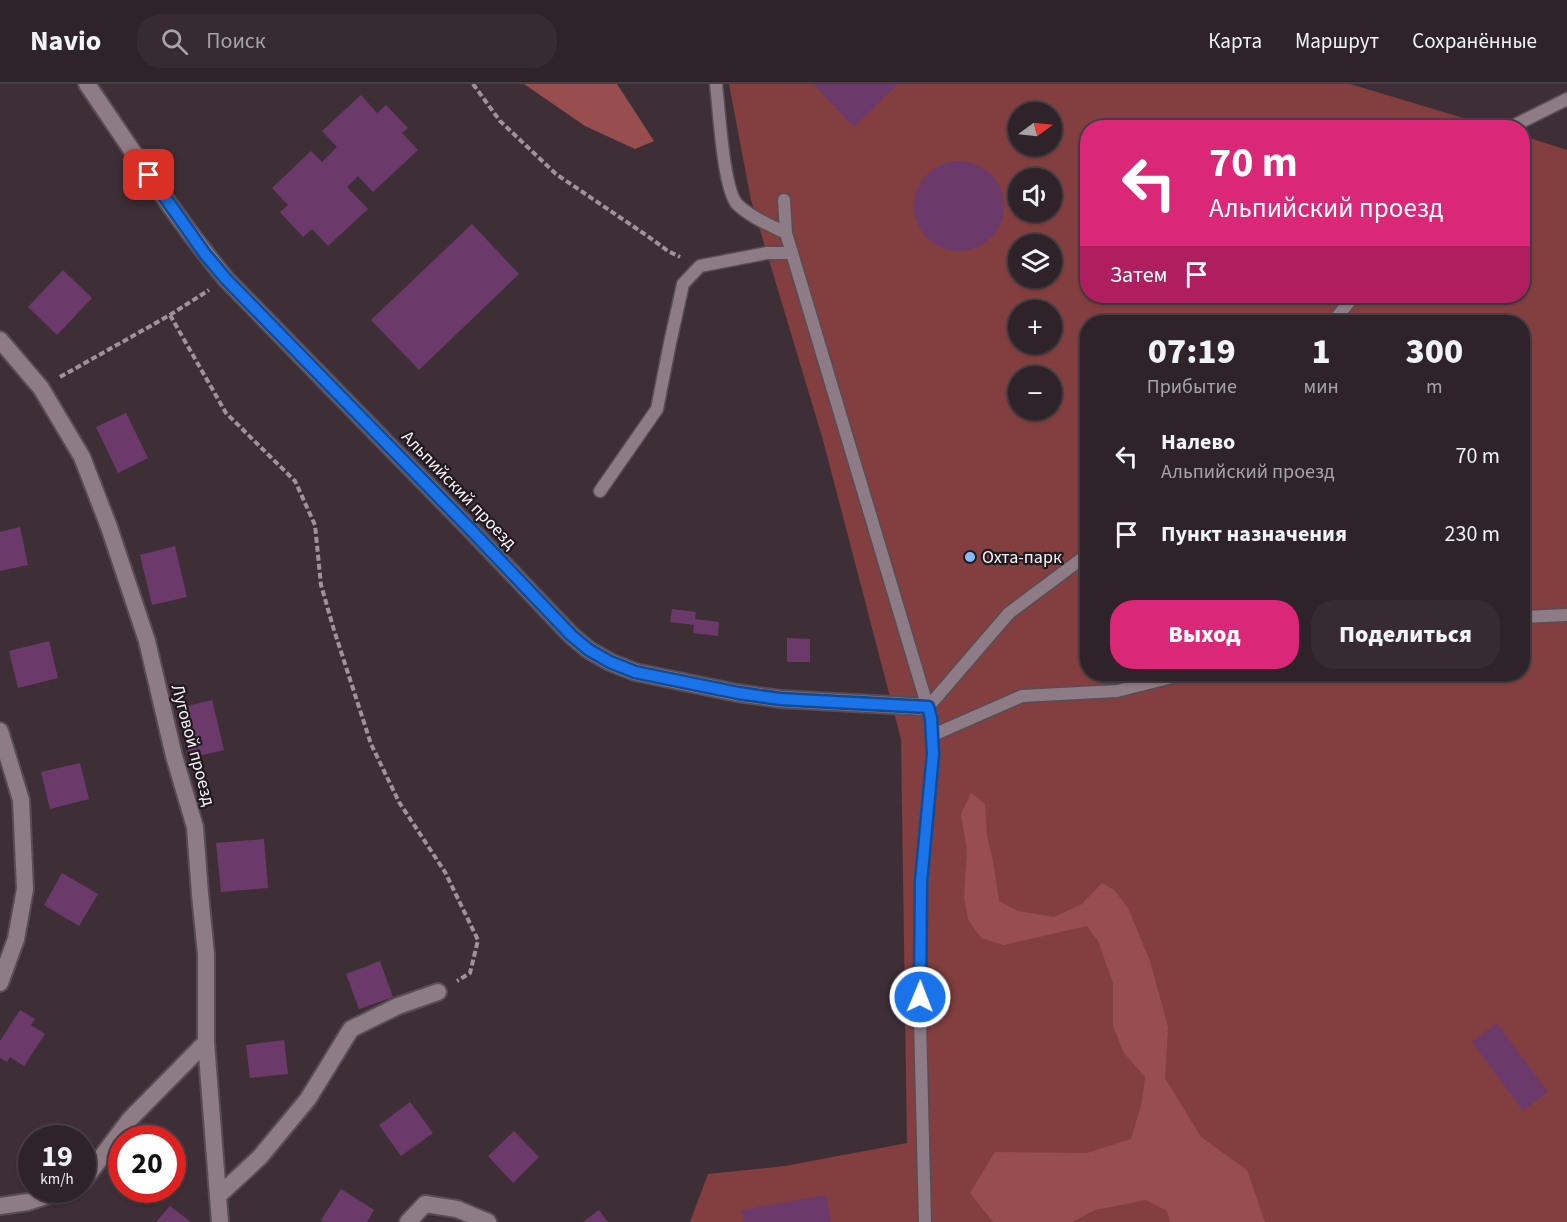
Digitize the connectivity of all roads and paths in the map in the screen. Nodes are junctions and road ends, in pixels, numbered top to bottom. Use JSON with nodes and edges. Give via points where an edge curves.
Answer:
{"nodes":[{"id":1,"x":87,"y":84,"type":"edge"},
{"id":2,"x":474,"y":84,"type":"edge"},
{"id":3,"x":716,"y":84,"type":"edge"},
{"id":4,"x":1567,"y":99,"type":"edge"},
{"id":5,"x":1525,"y":120,"type":"edge"},
{"id":6,"x":784,"y":200,"type":"dead end"},
{"id":7,"x":786,"y":233,"type":"junction"},
{"id":8,"x":792,"y":253,"type":"junction"},
{"id":9,"x":700,"y":266,"type":"junction"},
{"id":10,"x":226,"y":279,"type":"junction"},
{"id":11,"x":1348,"y":303,"type":"edge"},
{"id":12,"x":170,"y":315,"type":"junction"},
{"id":13,"x":1339,"y":315,"type":"edge"},
{"id":14,"x":0,"y":340,"type":"edge"},
{"id":15,"x":41,"y":388,"type":"junction"},
{"id":16,"x":600,"y":491,"type":"dead end"},
{"id":17,"x":1080,"y":560,"type":"edge"},
{"id":18,"x":1567,"y":615,"type":"edge"},
{"id":19,"x":1530,"y":617,"type":"edge"},
{"id":20,"x":1157,"y":681,"type":"edge"},
{"id":21,"x":928,"y":707,"type":"junction"},
{"id":22,"x":0,"y":731,"type":"edge"},
{"id":23,"x":933,"y":735,"type":"junction"},
{"id":24,"x":0,"y":983,"type":"edge"},
{"id":25,"x":438,"y":993,"type":"joint"},
{"id":26,"x":206,"y":1042,"type":"junction"},
{"id":27,"x":96,"y":1164,"type":"edge"},
{"id":28,"x":218,"y":1196,"type":"junction"},
{"id":29,"x":21,"y":1203,"type":"edge"},
{"id":30,"x":0,"y":1206,"type":"edge"},
{"id":31,"x":220,"y":1222,"type":"edge"},
{"id":32,"x":408,"y":1222,"type":"edge"},
{"id":33,"x":488,"y":1222,"type":"edge"},
{"id":34,"x":925,"y":1222,"type":"edge"}],
"edges":[{"from":1,"to":10,"type":"street","name":"Альпийский проезд"},
{"from":2,"to":9,"type":"path","via":[[500,121],[556,174],[668,251]]},
{"from":3,"to":7,"type":"lane","via":[[726,175],[736,203]]},
{"from":4,"to":5,"type":"lane"},
{"from":6,"to":7,"type":"lane"},
{"from":7,"to":8,"type":"lane"},
{"from":8,"to":9,"type":"lane","via":[[767,253]]},
{"from":8,"to":21,"type":"lane"},
{"from":9,"to":16,"type":"lane","via":[[683,284],[657,409]]},
{"from":10,"to":12,"type":"path"},
{"from":10,"to":21,"type":"street","name":"Альпийский проезд","via":[[589,650],[635,672],[738,693]]},
{"from":11,"to":13,"type":"lane"},
{"from":12,"to":15,"type":"path"},
{"from":12,"to":25,"type":"path","via":[[226,413],[295,481],[315,525],[321,585],[371,744],[399,802],[446,872],[478,940],[470,973]]},
{"from":14,"to":15,"type":"street","name":"Луговой проезд"},
{"from":15,"to":26,"type":"street","name":"Луговой проезд","via":[[82,457],[109,527],[147,641],[195,827],[206,954]]},
{"from":17,"to":21,"type":"lane","via":[[1009,613]]},
{"from":18,"to":19,"type":"lane"},
{"from":20,"to":23,"type":"lane","via":[[1118,691],[1022,696]]},
{"from":21,"to":23,"type":"lane"},
{"from":22,"to":24,"type":"street","via":[[21,800],[25,889],[16,939]]},
{"from":23,"to":34,"type":"lane","via":[[921,882]]},
{"from":25,"to":28,"type":"street","via":[[398,1006],[351,1029],[309,1099],[260,1157]]},
{"from":26,"to":27,"type":"street","via":[[130,1119]]},
{"from":26,"to":28,"type":"street","name":"Луговой проезд"},
{"from":28,"to":31,"type":"street","name":"Луговой проезд"},
{"from":29,"to":30,"type":"street"},
{"from":32,"to":33,"type":"street","via":[[425,1204],[458,1209]]}]}
